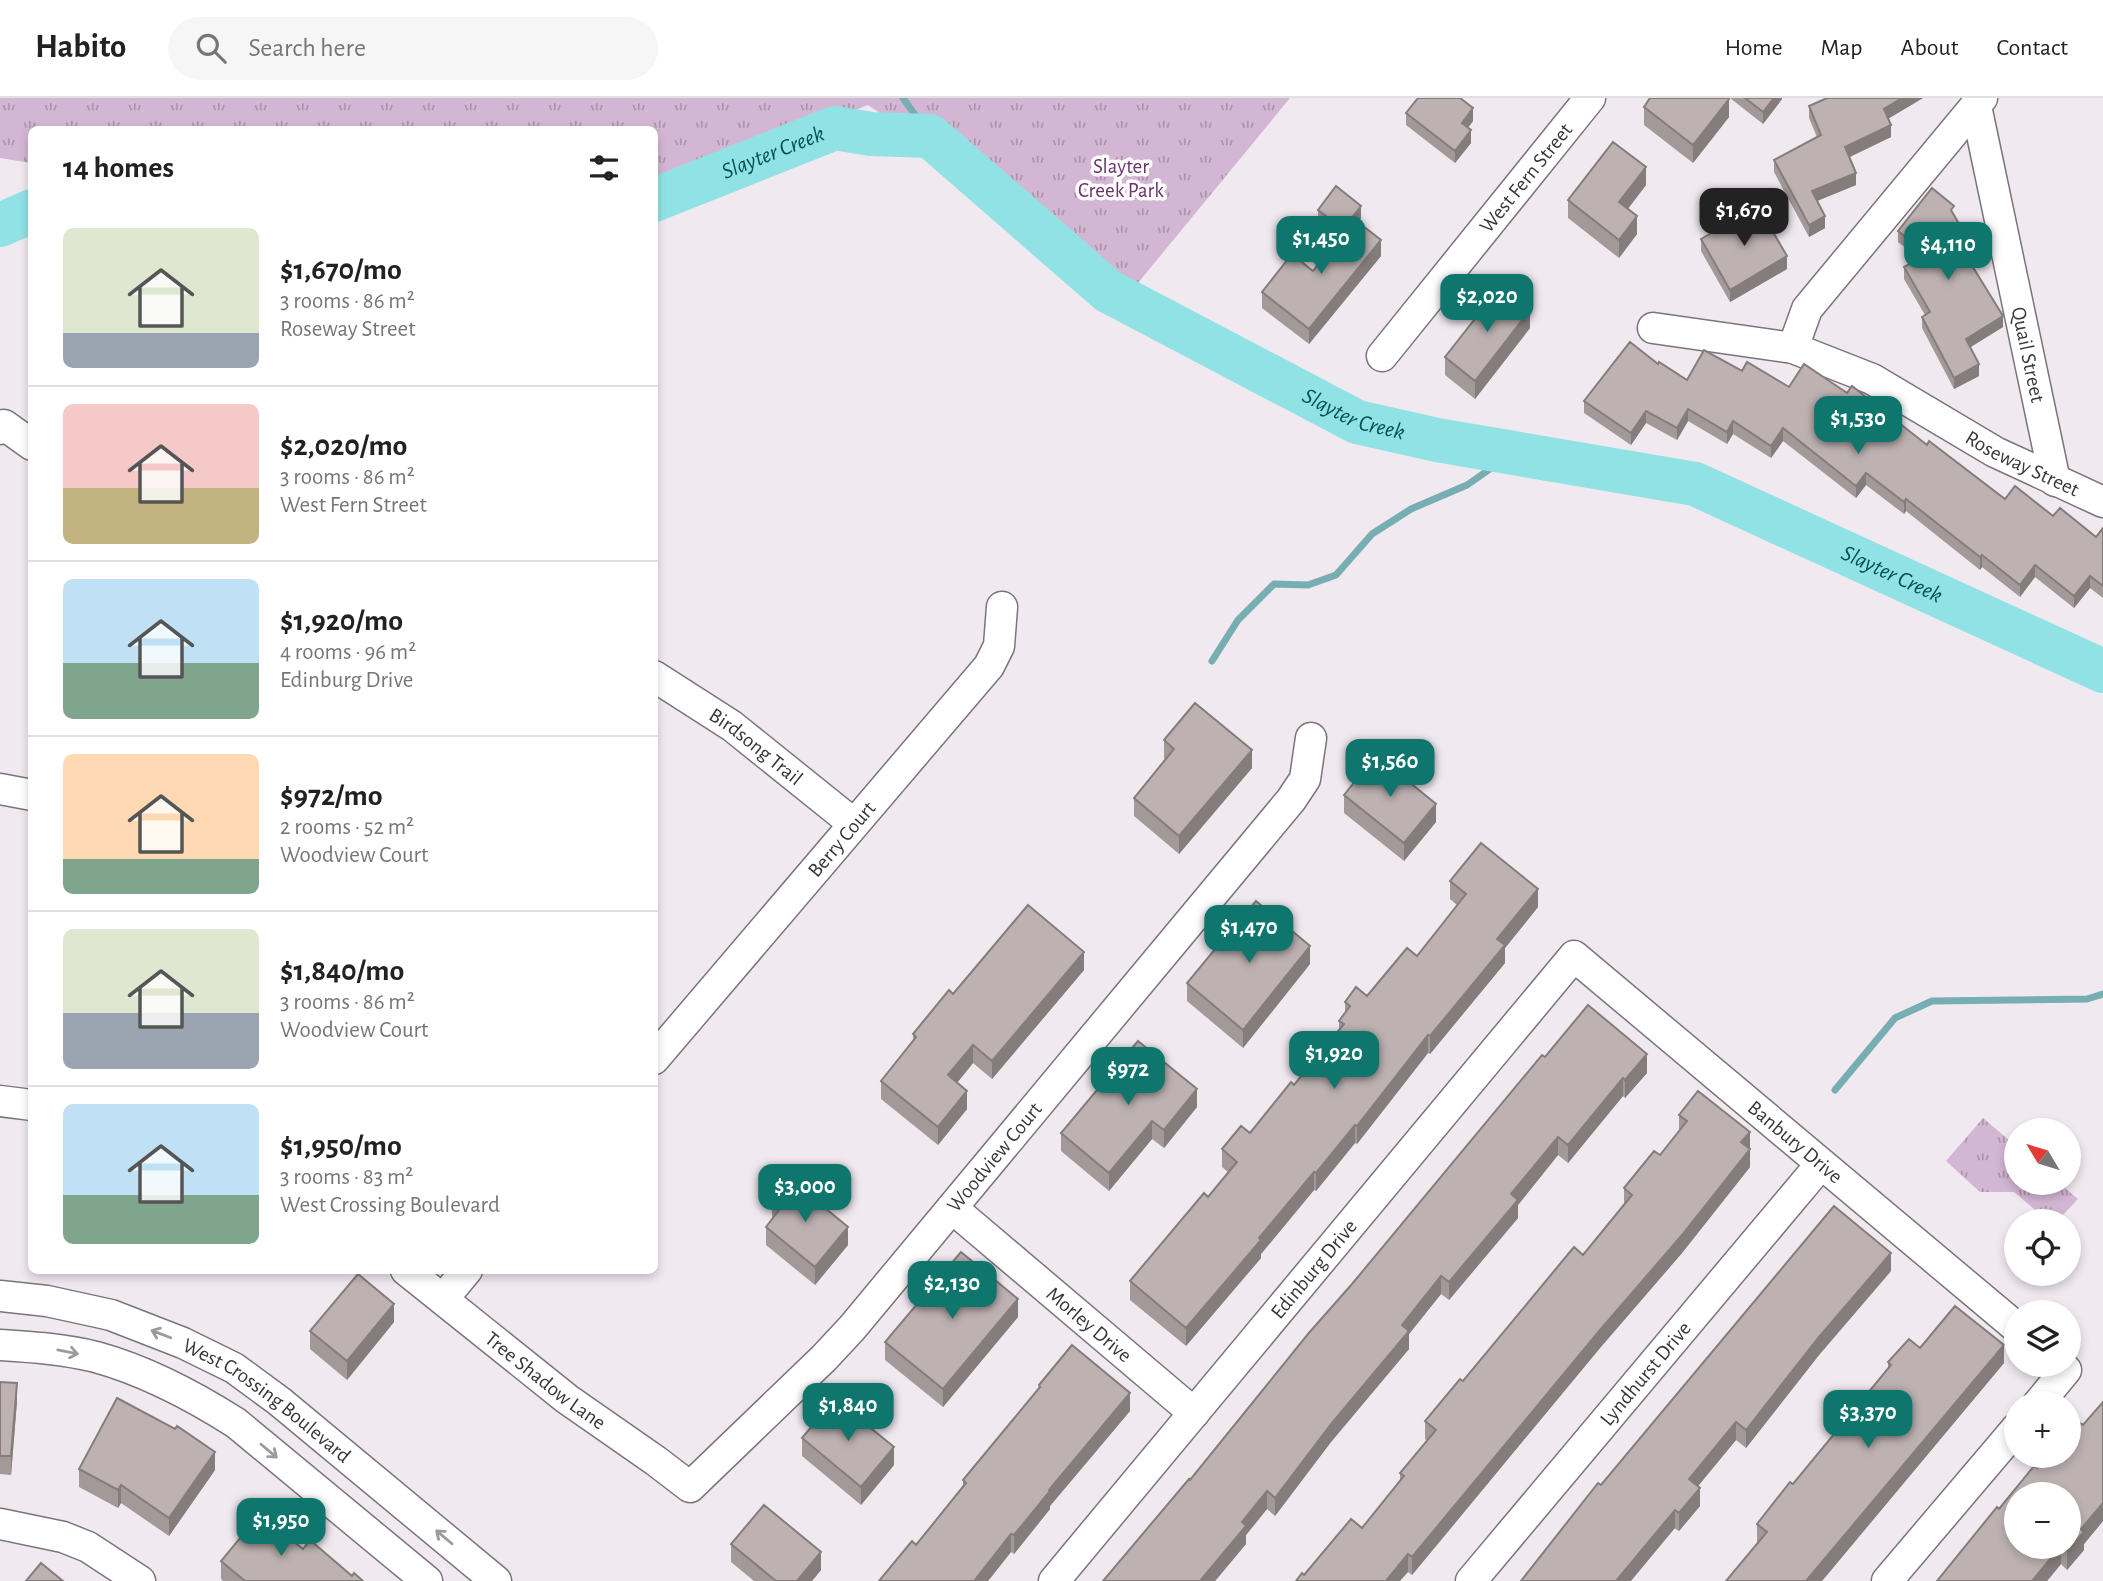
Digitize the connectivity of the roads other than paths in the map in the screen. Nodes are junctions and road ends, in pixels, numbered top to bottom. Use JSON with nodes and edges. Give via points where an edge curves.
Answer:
{"nodes":[{"id":1,"x":1590,"y":98,"type":"edge"},
{"id":2,"x":1979,"y":102,"type":"edge"},
{"id":3,"x":1653,"y":328,"type":"dead end"},
{"id":4,"x":1793,"y":348,"type":"junction"},
{"id":5,"x":1382,"y":356,"type":"dead end"},
{"id":6,"x":2,"y":427,"type":"edge"},
{"id":7,"x":28,"y":443,"type":"edge"},
{"id":8,"x":2055,"y":481,"type":"junction"},
{"id":9,"x":2103,"y":502,"type":"edge"},
{"id":10,"x":1002,"y":607,"type":"dead end"},
{"id":11,"x":658,"y":679,"type":"edge"},
{"id":12,"x":1311,"y":738,"type":"dead end"},
{"id":13,"x":0,"y":789,"type":"edge"},
{"id":14,"x":28,"y":794,"type":"edge"},
{"id":15,"x":854,"y":824,"type":"junction"},
{"id":16,"x":1574,"y":956,"type":"joint"},
{"id":17,"x":658,"y":1054,"type":"edge"},
{"id":18,"x":0,"y":1101,"type":"edge"},
{"id":19,"x":28,"y":1104,"type":"edge"},
{"id":20,"x":1821,"y":1164,"type":"junction"},
{"id":21,"x":952,"y":1208,"type":"junction"},
{"id":22,"x":411,"y":1274,"type":"edge"},
{"id":23,"x":464,"y":1274,"type":"edge"},
{"id":24,"x":0,"y":1296,"type":"edge"},
{"id":25,"x":443,"y":1299,"type":"junction"},
{"id":26,"x":2004,"y":1317,"type":"edge"},
{"id":27,"x":0,"y":1345,"type":"edge"},
{"id":28,"x":1194,"y":1413,"type":"junction"},
{"id":29,"x":2004,"y":1443,"type":"edge"},
{"id":30,"x":690,"y":1487,"type":"joint"},
{"id":31,"x":0,"y":1524,"type":"edge"},
{"id":32,"x":140,"y":1581,"type":"edge"},
{"id":33,"x":427,"y":1581,"type":"edge"},
{"id":34,"x":496,"y":1581,"type":"edge"},
{"id":35,"x":1054,"y":1581,"type":"edge"},
{"id":36,"x":1471,"y":1581,"type":"edge"},
{"id":37,"x":1887,"y":1581,"type":"edge"}],
"edges":[{"from":1,"to":5,"type":"street","name":"West Fern Street"},
{"from":2,"to":4,"type":"street","via":[[1807,309]]},
{"from":2,"to":8,"type":"street","name":"Quail Street"},
{"from":3,"to":4,"type":"street","name":"Roseway Street"},
{"from":4,"to":8,"type":"street","name":"Roseway Street","via":[[1872,379],[1995,452]]},
{"from":6,"to":7,"type":"street"},
{"from":8,"to":9,"type":"street","name":"Roseway Street"},
{"from":10,"to":15,"type":"street","name":"Berry Court","via":[[999,646],[989,666]]},
{"from":11,"to":15,"type":"street","name":"Birdsong Trail","via":[[741,732]]},
{"from":12,"to":21,"type":"street","name":"Woodview Court","via":[[1299,790]]},
{"from":13,"to":14,"type":"street"},
{"from":15,"to":17,"type":"street","name":"Berry Court"},
{"from":16,"to":20,"type":"street","name":"Banbury Drive"},
{"from":16,"to":28,"type":"street","name":"Edinburg Drive"},
{"from":18,"to":19,"type":"street"},
{"from":20,"to":26,"type":"street","name":"Banbury Drive"},
{"from":20,"to":36,"type":"street","name":"Lyndhurst Drive"},
{"from":21,"to":28,"type":"street","name":"Morley Drive"},
{"from":21,"to":30,"type":"street","name":"Woodview Court","via":[[824,1358]]},
{"from":22,"to":25,"type":"street","name":"Tree Shadow Lane"},
{"from":23,"to":25,"type":"street"},
{"from":34,"to":24,"type":"street","name":"West Crossing Boulevard","one_way":true,"via":[[234,1368],[111,1315]]},
{"from":25,"to":30,"type":"street","name":"Tree Shadow Lane","via":[[567,1399]]},
{"from":27,"to":33,"type":"street","name":"West Crossing Boulevard","one_way":true,"via":[[95,1357],[169,1383],[236,1423]]},
{"from":28,"to":35,"type":"street","name":"Edinburg Drive"},
{"from":29,"to":37,"type":"street"},
{"from":31,"to":32,"type":"street","via":[[64,1537]]}]}
